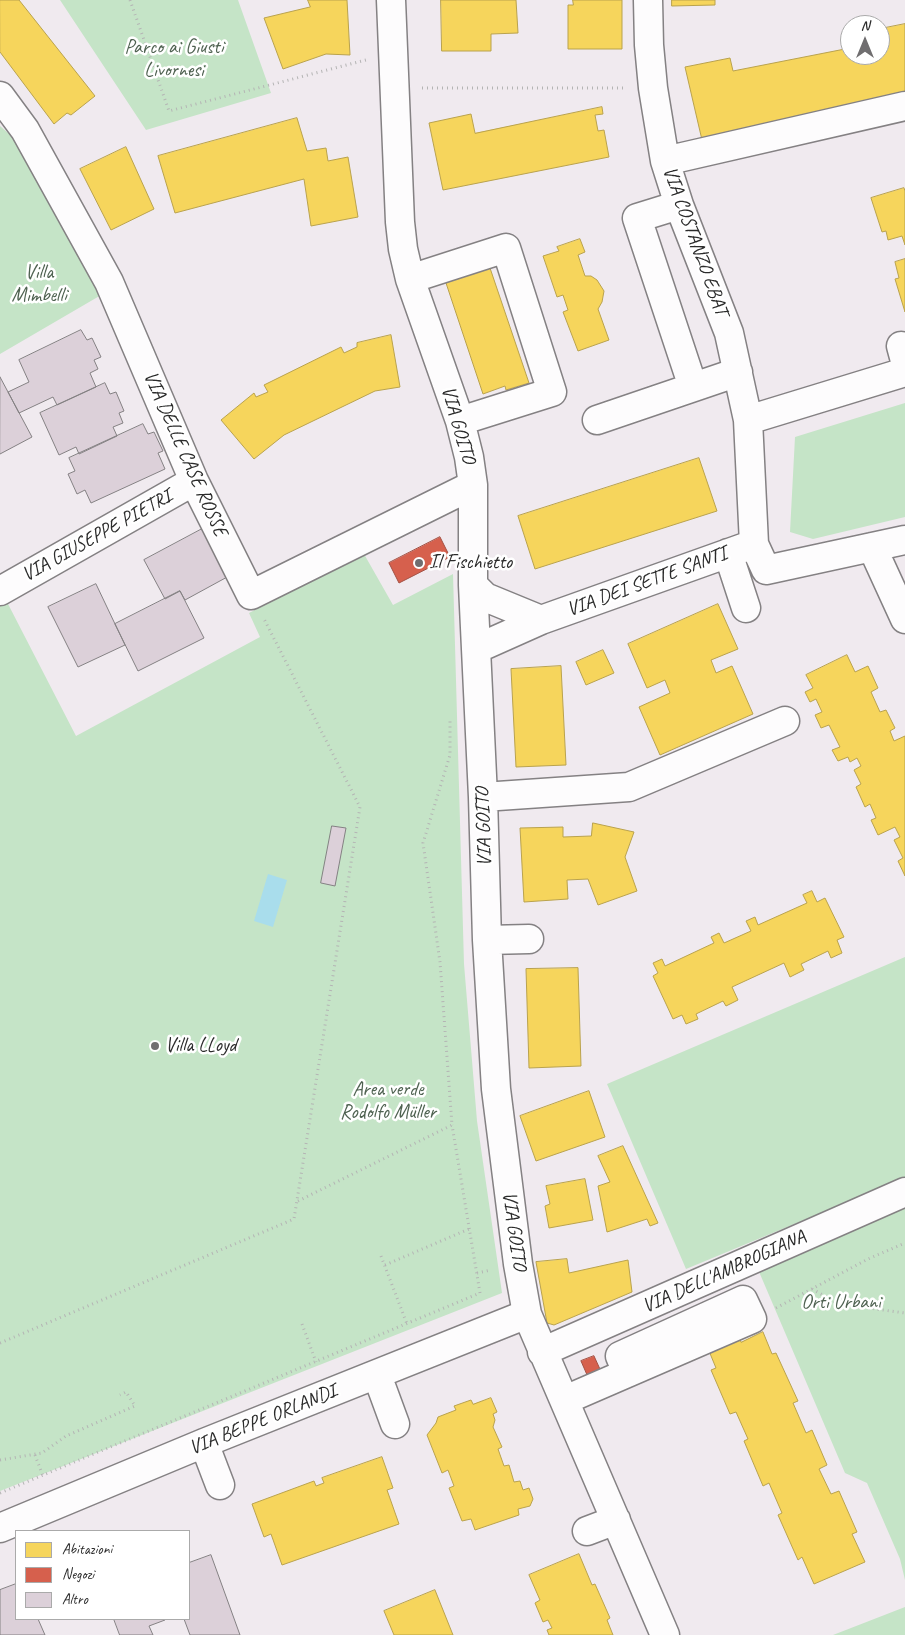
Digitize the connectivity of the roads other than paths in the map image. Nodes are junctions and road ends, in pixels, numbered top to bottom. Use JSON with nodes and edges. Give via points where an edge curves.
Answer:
{"nodes":[{"id":1,"x":391,"y":0,"type":"edge"},
{"id":2,"x":648,"y":0,"type":"edge"},
{"id":3,"x":0,"y":96,"type":"edge"},
{"id":4,"x":905,"y":106,"type":"edge"},
{"id":5,"x":665,"y":161,"type":"junction"},
{"id":6,"x":679,"y":205,"type":"junction"},
{"id":7,"x":410,"y":279,"type":"junction"},
{"id":8,"x":904,"y":360,"type":"edge"},
{"id":9,"x":738,"y":372,"type":"junction"},
{"id":10,"x":693,"y":387,"type":"junction"},
{"id":11,"x":597,"y":420,"type":"dead end"},
{"id":12,"x":748,"y":420,"type":"junction"},
{"id":13,"x":460,"y":421,"type":"junction"},
{"id":14,"x":194,"y":481,"type":"junction"},
{"id":15,"x":473,"y":484,"type":"junction"},
{"id":16,"x":905,"y":540,"type":"edge"},
{"id":17,"x":754,"y":544,"type":"junction"},
{"id":18,"x":872,"y":547,"type":"junction"},
{"id":19,"x":728,"y":553,"type":"junction"},
{"id":20,"x":473,"y":585,"type":"junction"},
{"id":21,"x":0,"y":591,"type":"edge"},
{"id":22,"x":746,"y":608,"type":"dead end"},
{"id":23,"x":905,"y":619,"type":"edge"},
{"id":24,"x":541,"y":620,"type":"junction"},
{"id":25,"x":476,"y":650,"type":"junction"},
{"id":26,"x":785,"y":721,"type":"dead end"},
{"id":27,"x":483,"y":797,"type":"junction"},
{"id":28,"x":529,"y":939,"type":"dead end"},
{"id":29,"x":487,"y":940,"type":"junction"},
{"id":30,"x":905,"y":1192,"type":"edge"},
{"id":31,"x":527,"y":1314,"type":"junction"},
{"id":32,"x":752,"y":1319,"type":"road end"},
{"id":33,"x":542,"y":1352,"type":"junction"},
{"id":34,"x":377,"y":1375,"type":"junction"},
{"id":35,"x":564,"y":1400,"type":"junction"},
{"id":36,"x":395,"y":1424,"type":"dead end"},
{"id":37,"x":204,"y":1444,"type":"junction"},
{"id":38,"x":220,"y":1485,"type":"dead end"},
{"id":39,"x":616,"y":1520,"type":"junction"},
{"id":40,"x":0,"y":1528,"type":"edge"},
{"id":41,"x":587,"y":1531,"type":"dead end"},
{"id":42,"x":665,"y":1635,"type":"edge"}],
"edges":[{"from":1,"to":7,"type":"street","name":"VIA GOITO","via":[[400,222]]},
{"from":2,"to":5,"type":"street","name":"VIA COSTANZO EBAT","via":[[653,88]]},
{"from":3,"to":14,"type":"street","name":"VIA DELLE CASE ROSSE","via":[[25,130],[109,282]]},
{"from":4,"to":5,"type":"street"},
{"from":5,"to":6,"type":"street","name":"VIA COSTANZO EBAT"},
{"from":6,"to":9,"type":"street","name":"VIA COSTANZO EBAT","via":[[729,333]]},
{"from":6,"to":10,"type":"street","via":[[636,218]]},
{"from":7,"to":13,"type":"street","name":"VIA GOITO"},
{"from":7,"to":13,"type":"street","via":[[506,248],[552,392]]},
{"from":8,"to":12,"type":"street"},
{"from":9,"to":10,"type":"street"},
{"from":9,"to":12,"type":"street","name":"VIA COSTANZO EBAT"},
{"from":10,"to":11,"type":"street"},
{"from":12,"to":17,"type":"street","name":"VIA DEI SETTE SANTI"},
{"from":13,"to":15,"type":"street","name":"VIA GOITO","via":[[474,455]]},
{"from":14,"to":15,"type":"street","name":"VIA DELLE CASE ROSSE","via":[[251,595]]},
{"from":14,"to":21,"type":"street","name":"VIA GIUSEPPE PIETRI"},
{"from":15,"to":20,"type":"street","name":"VIA GOITO"},
{"from":16,"to":18,"type":"street","name":"VIA DEI SETTE SANTI"},
{"from":17,"to":18,"type":"street","name":"VIA DEI SETTE SANTI","via":[[766,570]]},
{"from":17,"to":19,"type":"street","name":"VIA DEI SETTE SANTI"},
{"from":18,"to":23,"type":"street"},
{"from":19,"to":22,"type":"street"},
{"from":19,"to":24,"type":"street","name":"VIA DEI SETTE SANTI"},
{"from":20,"to":24,"type":"street","name":"VIA DEI SETTE SANTI","via":[[485,598]]},
{"from":20,"to":25,"type":"street","name":"VIA GOITO"},
{"from":24,"to":25,"type":"street","name":"VIA DEI SETTE SANTI"},
{"from":25,"to":27,"type":"street","name":"VIA GOITO"},
{"from":26,"to":27,"type":"street","via":[[629,788]]},
{"from":27,"to":29,"type":"street","name":"VIA GOITO"},
{"from":28,"to":29,"type":"street"},
{"from":29,"to":31,"type":"street","name":"VIA GOITO","via":[[496,1089]]},
{"from":30,"to":33,"type":"street","name":"VIA DELL'AMBROGIANA"},
{"from":31,"to":33,"type":"street","name":"VIA GOITO"},
{"from":31,"to":34,"type":"street","name":"VIA BEPPE ORLANDI"},
{"from":32,"to":35,"type":"street"},
{"from":33,"to":35,"type":"street","name":"VIA GOITO"},
{"from":34,"to":36,"type":"street"},
{"from":34,"to":37,"type":"street","name":"VIA BEPPE ORLANDI"},
{"from":35,"to":39,"type":"street","name":"VIA GOITO"},
{"from":37,"to":38,"type":"street"},
{"from":37,"to":40,"type":"street","name":"VIA BEPPE ORLANDI"},
{"from":39,"to":41,"type":"street"},
{"from":39,"to":42,"type":"street","name":"VIA GOITO"}]}
